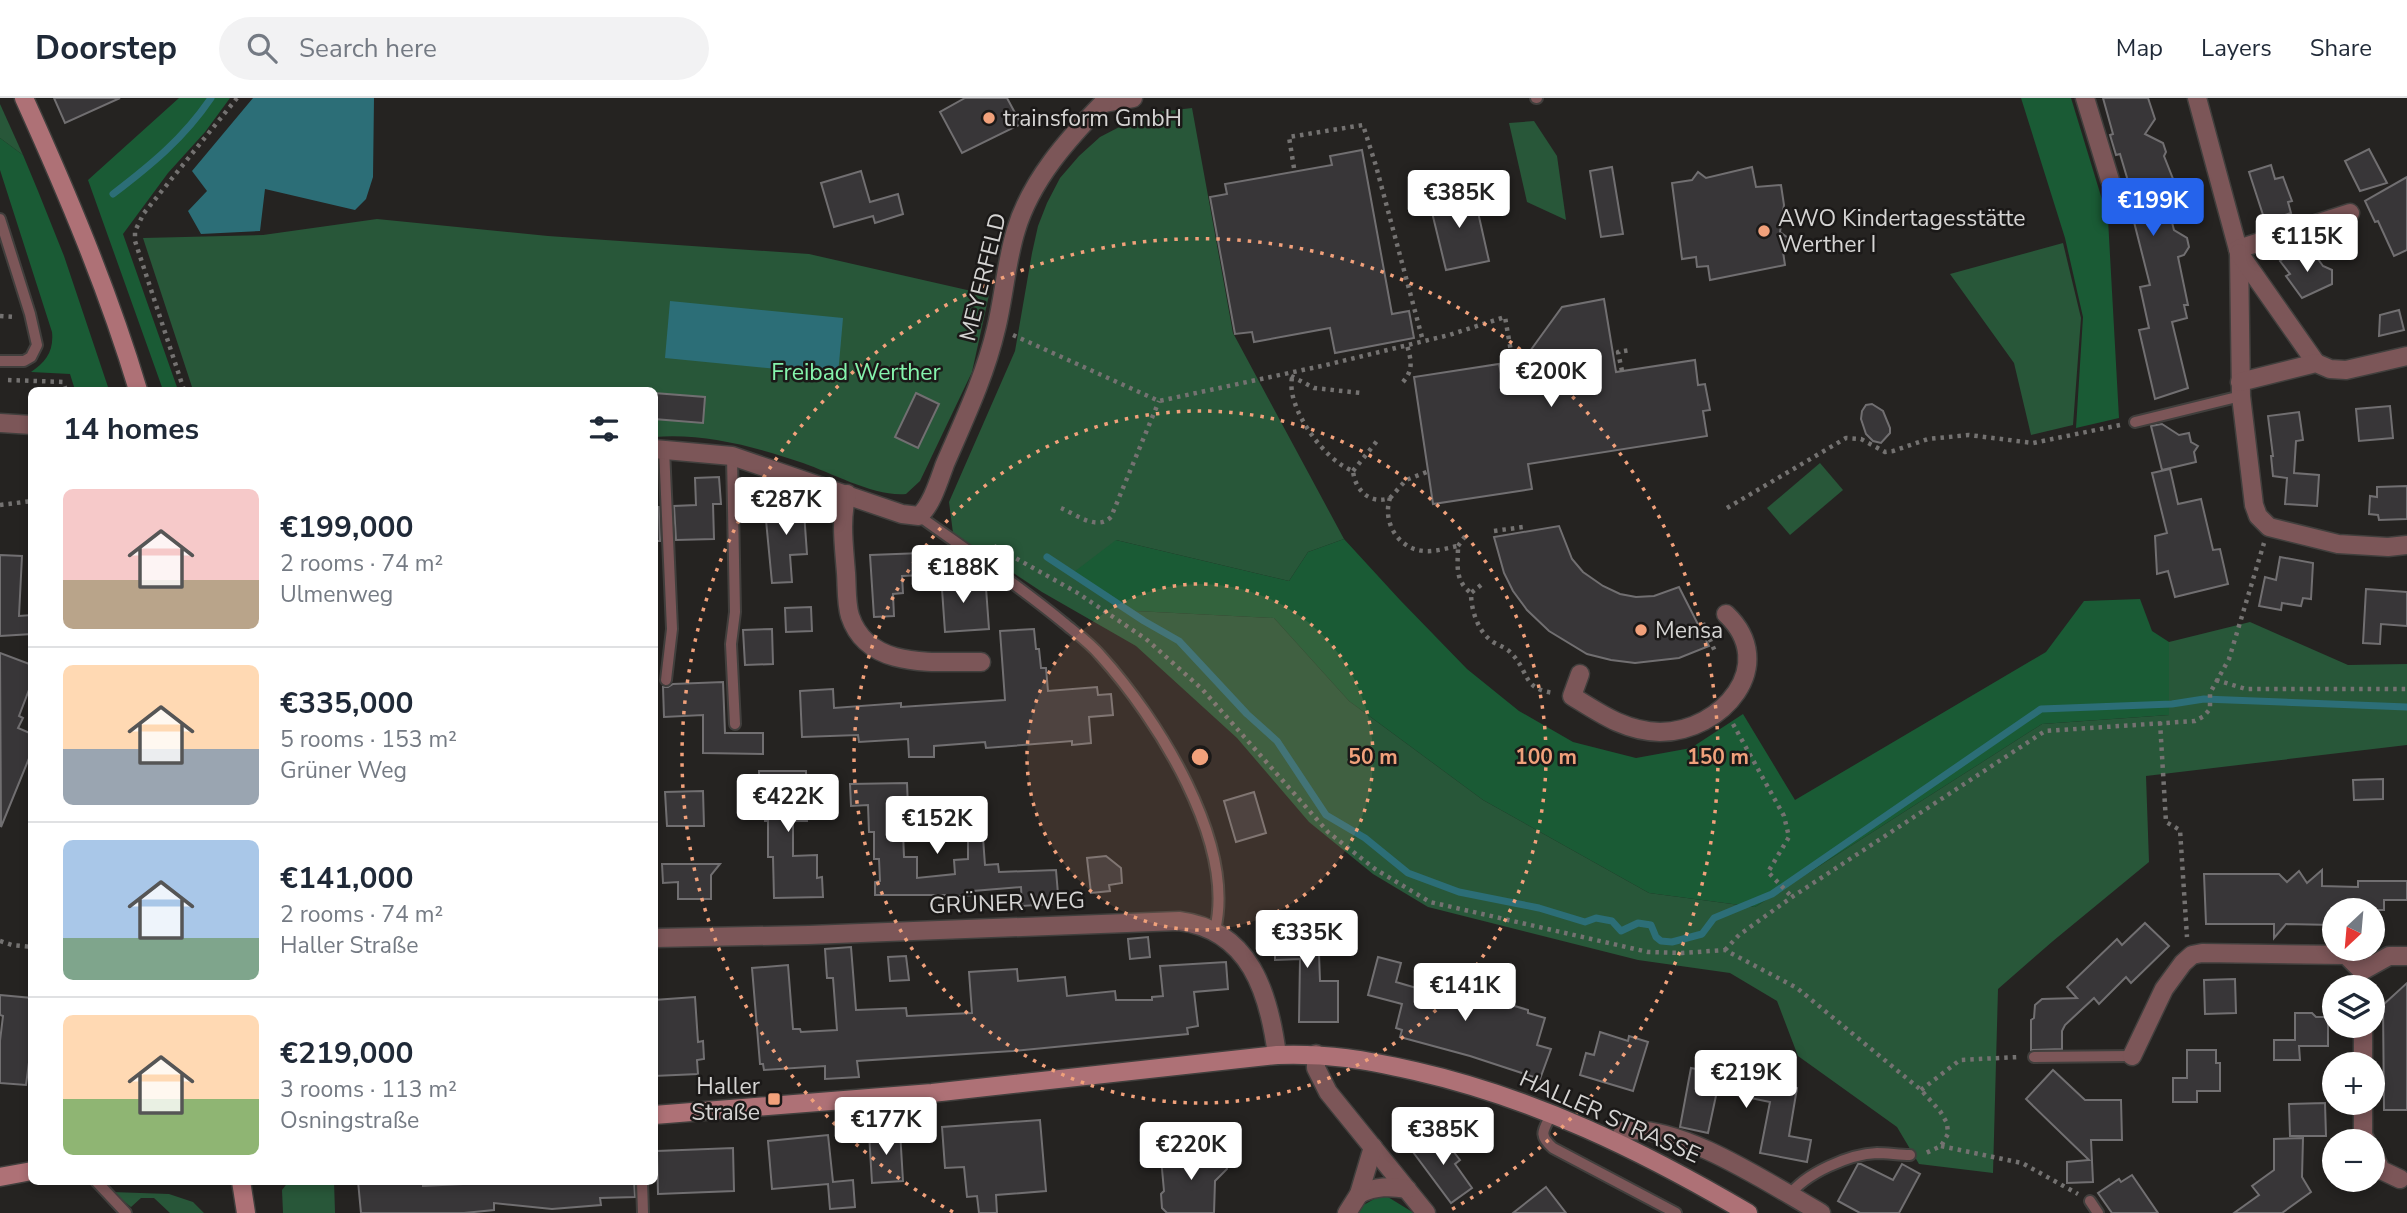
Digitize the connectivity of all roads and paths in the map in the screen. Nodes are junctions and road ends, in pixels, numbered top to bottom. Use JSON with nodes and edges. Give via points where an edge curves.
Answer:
{"nodes":[{"id":1,"x":24,"y":98,"type":"edge"},
{"id":2,"x":237,"y":98,"type":"edge"},
{"id":3,"x":1133,"y":98,"type":"edge"},
{"id":4,"x":2085,"y":98,"type":"edge"},
{"id":5,"x":2197,"y":98,"type":"edge"},
{"id":6,"x":1102,"y":101,"type":"edge"},
{"id":7,"x":1294,"y":168,"type":"dead end"},
{"id":8,"x":2110,"y":180,"type":"dead end"},
{"id":9,"x":2350,"y":212,"type":"dead end"},
{"id":10,"x":0,"y":219,"type":"edge"},
{"id":11,"x":2238,"y":251,"type":"junction"},
{"id":12,"x":0,"y":316,"type":"edge"},
{"id":13,"x":16,"y":317,"type":"dead end"},
{"id":14,"x":996,"y":328,"type":"junction"},
{"id":15,"x":1423,"y":341,"type":"junction"},
{"id":16,"x":1407,"y":345,"type":"junction"},
{"id":17,"x":1630,"y":350,"type":"dead end"},
{"id":18,"x":2407,"y":356,"type":"edge"},
{"id":19,"x":0,"y":361,"type":"edge"},
{"id":20,"x":2316,"y":363,"type":"junction"},
{"id":21,"x":1622,"y":371,"type":"dead end"},
{"id":22,"x":1291,"y":375,"type":"junction"},
{"id":23,"x":0,"y":380,"type":"edge"},
{"id":24,"x":1403,"y":382,"type":"dead end"},
{"id":25,"x":1517,"y":386,"type":"dead end"},
{"id":26,"x":65,"y":387,"type":"edge"},
{"id":27,"x":137,"y":387,"type":"edge"},
{"id":28,"x":183,"y":387,"type":"edge"},
{"id":29,"x":2241,"y":389,"type":"junction"},
{"id":30,"x":1361,"y":393,"type":"dead end"},
{"id":31,"x":1159,"y":401,"type":"junction"},
{"id":32,"x":2135,"y":422,"type":"joint"},
{"id":33,"x":0,"y":423,"type":"edge"},
{"id":34,"x":28,"y":425,"type":"edge"},
{"id":35,"x":1377,"y":441,"type":"dead end"},
{"id":36,"x":659,"y":449,"type":"edge"},
{"id":37,"x":732,"y":456,"type":"junction"},
{"id":38,"x":1353,"y":471,"type":"junction"},
{"id":39,"x":1427,"y":472,"type":"dead end"},
{"id":40,"x":847,"y":494,"type":"junction"},
{"id":41,"x":1390,"y":498,"type":"junction"},
{"id":42,"x":28,"y":502,"type":"edge"},
{"id":43,"x":0,"y":505,"type":"edge"},
{"id":44,"x":1061,"y":508,"type":"dead end"},
{"id":45,"x":1727,"y":508,"type":"dead end"},
{"id":46,"x":919,"y":516,"type":"junction"},
{"id":47,"x":1523,"y":527,"type":"dead end"},
{"id":48,"x":2269,"y":527,"type":"junction"},
{"id":49,"x":1494,"y":531,"type":"dead end"},
{"id":50,"x":1466,"y":535,"type":"dead end"},
{"id":51,"x":986,"y":542,"type":"dead end"},
{"id":52,"x":2407,"y":545,"type":"edge"},
{"id":53,"x":1458,"y":546,"type":"junction"},
{"id":54,"x":1481,"y":585,"type":"dead end"},
{"id":55,"x":1471,"y":593,"type":"junction"},
{"id":56,"x":1726,"y":614,"type":"dead end"},
{"id":57,"x":1703,"y":623,"type":"dead end"},
{"id":58,"x":1716,"y":654,"type":"dead end"},
{"id":59,"x":981,"y":662,"type":"dead end"},
{"id":60,"x":1580,"y":674,"type":"dead end"},
{"id":61,"x":666,"y":680,"type":"dead end"},
{"id":62,"x":2216,"y":680,"type":"junction"},
{"id":63,"x":2407,"y":689,"type":"edge"},
{"id":64,"x":1572,"y":696,"type":"junction"},
{"id":65,"x":1723,"y":708,"type":"junction"},
{"id":66,"x":2160,"y":722,"type":"junction"},
{"id":67,"x":735,"y":724,"type":"dead end"},
{"id":68,"x":1792,"y":897,"type":"junction"},
{"id":69,"x":1215,"y":930,"type":"junction"},
{"id":70,"x":658,"y":938,"type":"edge"},
{"id":71,"x":0,"y":941,"type":"edge"},
{"id":72,"x":28,"y":947,"type":"edge"},
{"id":73,"x":1725,"y":950,"type":"junction"},
{"id":74,"x":2192,"y":955,"type":"junction"},
{"id":75,"x":2407,"y":956,"type":"edge"},
{"id":76,"x":2359,"y":975,"type":"edge"},
{"id":77,"x":2367,"y":975,"type":"edge"},
{"id":78,"x":1316,"y":1054,"type":"junction"},
{"id":79,"x":1278,"y":1055,"type":"junction"},
{"id":80,"x":2132,"y":1056,"type":"joint"},
{"id":81,"x":2034,"y":1057,"type":"joint"},
{"id":82,"x":1921,"y":1090,"type":"junction"},
{"id":83,"x":1552,"y":1112,"type":"junction"},
{"id":84,"x":658,"y":1115,"type":"edge"},
{"id":85,"x":1618,"y":1142,"type":"junction"},
{"id":86,"x":1941,"y":1146,"type":"junction"},
{"id":87,"x":1373,"y":1147,"type":"junction"},
{"id":88,"x":1910,"y":1155,"type":"joint"},
{"id":89,"x":28,"y":1172,"type":"edge"},
{"id":90,"x":2385,"y":1172,"type":"edge"},
{"id":91,"x":0,"y":1177,"type":"edge"},
{"id":92,"x":2400,"y":1179,"type":"dead end"},
{"id":93,"x":100,"y":1185,"type":"edge"},
{"id":94,"x":242,"y":1185,"type":"edge"},
{"id":95,"x":642,"y":1185,"type":"edge"},
{"id":96,"x":1407,"y":1189,"type":"junction"},
{"id":97,"x":1359,"y":1194,"type":"junction"},
{"id":98,"x":1790,"y":1196,"type":"junction"},
{"id":99,"x":2090,"y":1201,"type":"joint"},
{"id":100,"x":127,"y":1213,"type":"edge"},
{"id":101,"x":246,"y":1213,"type":"edge"},
{"id":102,"x":643,"y":1213,"type":"edge"},
{"id":103,"x":1347,"y":1213,"type":"edge"},
{"id":104,"x":1426,"y":1213,"type":"edge"},
{"id":105,"x":1676,"y":1213,"type":"edge"},
{"id":106,"x":1748,"y":1213,"type":"edge"},
{"id":107,"x":1821,"y":1213,"type":"edge"},
{"id":108,"x":2098,"y":1213,"type":"edge"}],
"edges":[{"from":1,"to":27,"type":"street","via":[[83,238]]},
{"from":2,"to":28,"type":"path","via":[[135,231]]},
{"from":3,"to":6,"type":"street"},
{"from":4,"to":8,"type":"street"},
{"from":5,"to":11,"type":"street"},
{"from":6,"to":14,"type":"street","name":"MEYERFELD","via":[[1038,181],[1017,228]]},
{"from":7,"to":15,"type":"path","via":[[1289,137],[1363,125]]},
{"from":9,"to":11,"type":"street"},
{"from":10,"to":19,"type":"lane","via":[[37,345],[24,361]]},
{"from":11,"to":20,"type":"street"},
{"from":11,"to":29,"type":"street"},
{"from":12,"to":13,"type":"path"},
{"from":14,"to":31,"type":"path"},
{"from":14,"to":46,"type":"street","name":"MEYERFELD","via":[[985,370]]},
{"from":15,"to":16,"type":"path"},
{"from":15,"to":25,"type":"path","via":[[1505,317]]},
{"from":16,"to":22,"type":"path"},
{"from":16,"to":24,"type":"path","via":[[1412,365]]},
{"from":17,"to":21,"type":"path","via":[[1618,352]]},
{"from":18,"to":20,"type":"street","via":[[2346,370]]},
{"from":20,"to":29,"type":"street"},
{"from":22,"to":30,"type":"path","via":[[1314,388]]},
{"from":22,"to":31,"type":"path"},
{"from":22,"to":38,"type":"path","via":[[1297,405],[1317,444],[1337,464]]},
{"from":23,"to":26,"type":"path","via":[[63,382]]},
{"from":29,"to":32,"type":"lane"},
{"from":29,"to":48,"type":"street","via":[[2254,505]]},
{"from":31,"to":44,"type":"path","via":[[1111,517],[1096,524]]},
{"from":32,"to":45,"type":"path","via":[[2033,443],[1969,435],[1928,439],[1885,452],[1861,439],[1846,438]]},
{"from":33,"to":34,"type":"street"},
{"from":35,"to":38,"type":"path"},
{"from":36,"to":37,"type":"street"},
{"from":36,"to":61,"type":"lane","via":[[672,629]]},
{"from":37,"to":40,"type":"street"},
{"from":37,"to":67,"type":"lane"},
{"from":38,"to":41,"type":"path","via":[[1354,482],[1366,496],[1382,501]]},
{"from":39,"to":41,"type":"path","via":[[1406,480]]},
{"from":40,"to":46,"type":"street"},
{"from":40,"to":59,"type":"street","via":[[842,513],[847,597],[857,632],[885,654],[903,660]]},
{"from":41,"to":53,"type":"path","via":[[1390,524],[1408,547],[1426,551]]},
{"from":42,"to":43,"type":"path"},
{"from":46,"to":69,"type":"lane","via":[[1100,653],[1156,729],[1192,793],[1208,835],[1217,872]]},
{"from":47,"to":49,"type":"path"},
{"from":48,"to":52,"type":"street","via":[[2338,544]]},
{"from":48,"to":62,"type":"path","via":[[2229,659]]},
{"from":50,"to":53,"type":"path"},
{"from":51,"to":73,"type":"path","via":[[1076,592],[1146,639],[1202,689],[1328,832],[1375,869],[1430,902],[1648,952]]},
{"from":53,"to":55,"type":"path","via":[[1458,578]]},
{"from":54,"to":55,"type":"path"},
{"from":55,"to":64,"type":"path","via":[[1480,628],[1511,652],[1534,688]]},
{"from":56,"to":65,"type":"street","via":[[1745,642],[1747,664],[1738,692]]},
{"from":57,"to":58,"type":"path"},
{"from":60,"to":64,"type":"street"},
{"from":62,"to":63,"type":"path","via":[[2246,689]]},
{"from":62,"to":66,"type":"path","via":[[2204,716],[2195,721]]},
{"from":64,"to":65,"type":"street","via":[[1612,722],[1661,732],[1695,724]]},
{"from":65,"to":68,"type":"path","via":[[1784,816],[1788,838],[1768,872]]},
{"from":66,"to":68,"type":"path","via":[[2045,731]]},
{"from":66,"to":74,"type":"path","via":[[2166,822],[2180,830]]},
{"from":68,"to":73,"type":"path"},
{"from":69,"to":70,"type":"street","name":"GRÜNER WEG","via":[[1179,921]]},
{"from":69,"to":79,"type":"street","via":[[1261,982]]},
{"from":71,"to":72,"type":"path"},
{"from":73,"to":82,"type":"path","via":[[1797,988]]},
{"from":74,"to":76,"type":"street","via":[[2346,956]]},
{"from":74,"to":80,"type":"street","via":[[2164,989]]},
{"from":75,"to":77,"type":"street","via":[[2389,956]]},
{"from":78,"to":79,"type":"street","name":"HALLER STRASSE"},
{"from":78,"to":83,"type":"street","name":"HALLER STRASSE","via":[[1439,1077]]},
{"from":78,"to":87,"type":"street","via":[[1320,1079]]},
{"from":79,"to":84,"type":"street","name":"HALLER STRASSE","via":[[932,1093]]},
{"from":80,"to":81,"type":"lane"},
{"from":81,"to":82,"type":"path","via":[[1960,1060]]},
{"from":82,"to":86,"type":"path","via":[[1947,1123],[1948,1134]]},
{"from":83,"to":85,"type":"street","name":"HALLER STRASSE"},
{"from":83,"to":105,"type":"lane","via":[[1542,1134],[1553,1148]]},
{"from":85,"to":98,"type":"street","via":[[1624,1131],[1633,1130],[1687,1142]]},
{"from":85,"to":106,"type":"street","name":"HALLER STRASSE"},
{"from":86,"to":88,"type":"path"},
{"from":86,"to":99,"type":"path","via":[[2022,1163]]},
{"from":87,"to":96,"type":"street"},
{"from":87,"to":97,"type":"street"},
{"from":88,"to":98,"type":"lane","via":[[1875,1153],[1839,1162],[1803,1181]]},
{"from":89,"to":91,"type":"street"},
{"from":90,"to":92,"type":"street"},
{"from":93,"to":100,"type":"lane"},
{"from":94,"to":101,"type":"street"},
{"from":95,"to":102,"type":"lane"},
{"from":96,"to":97,"type":"street","via":[[1390,1186]]},
{"from":96,"to":104,"type":"street"},
{"from":97,"to":103,"type":"street"},
{"from":98,"to":107,"type":"street"},
{"from":99,"to":108,"type":"lane"}]}
